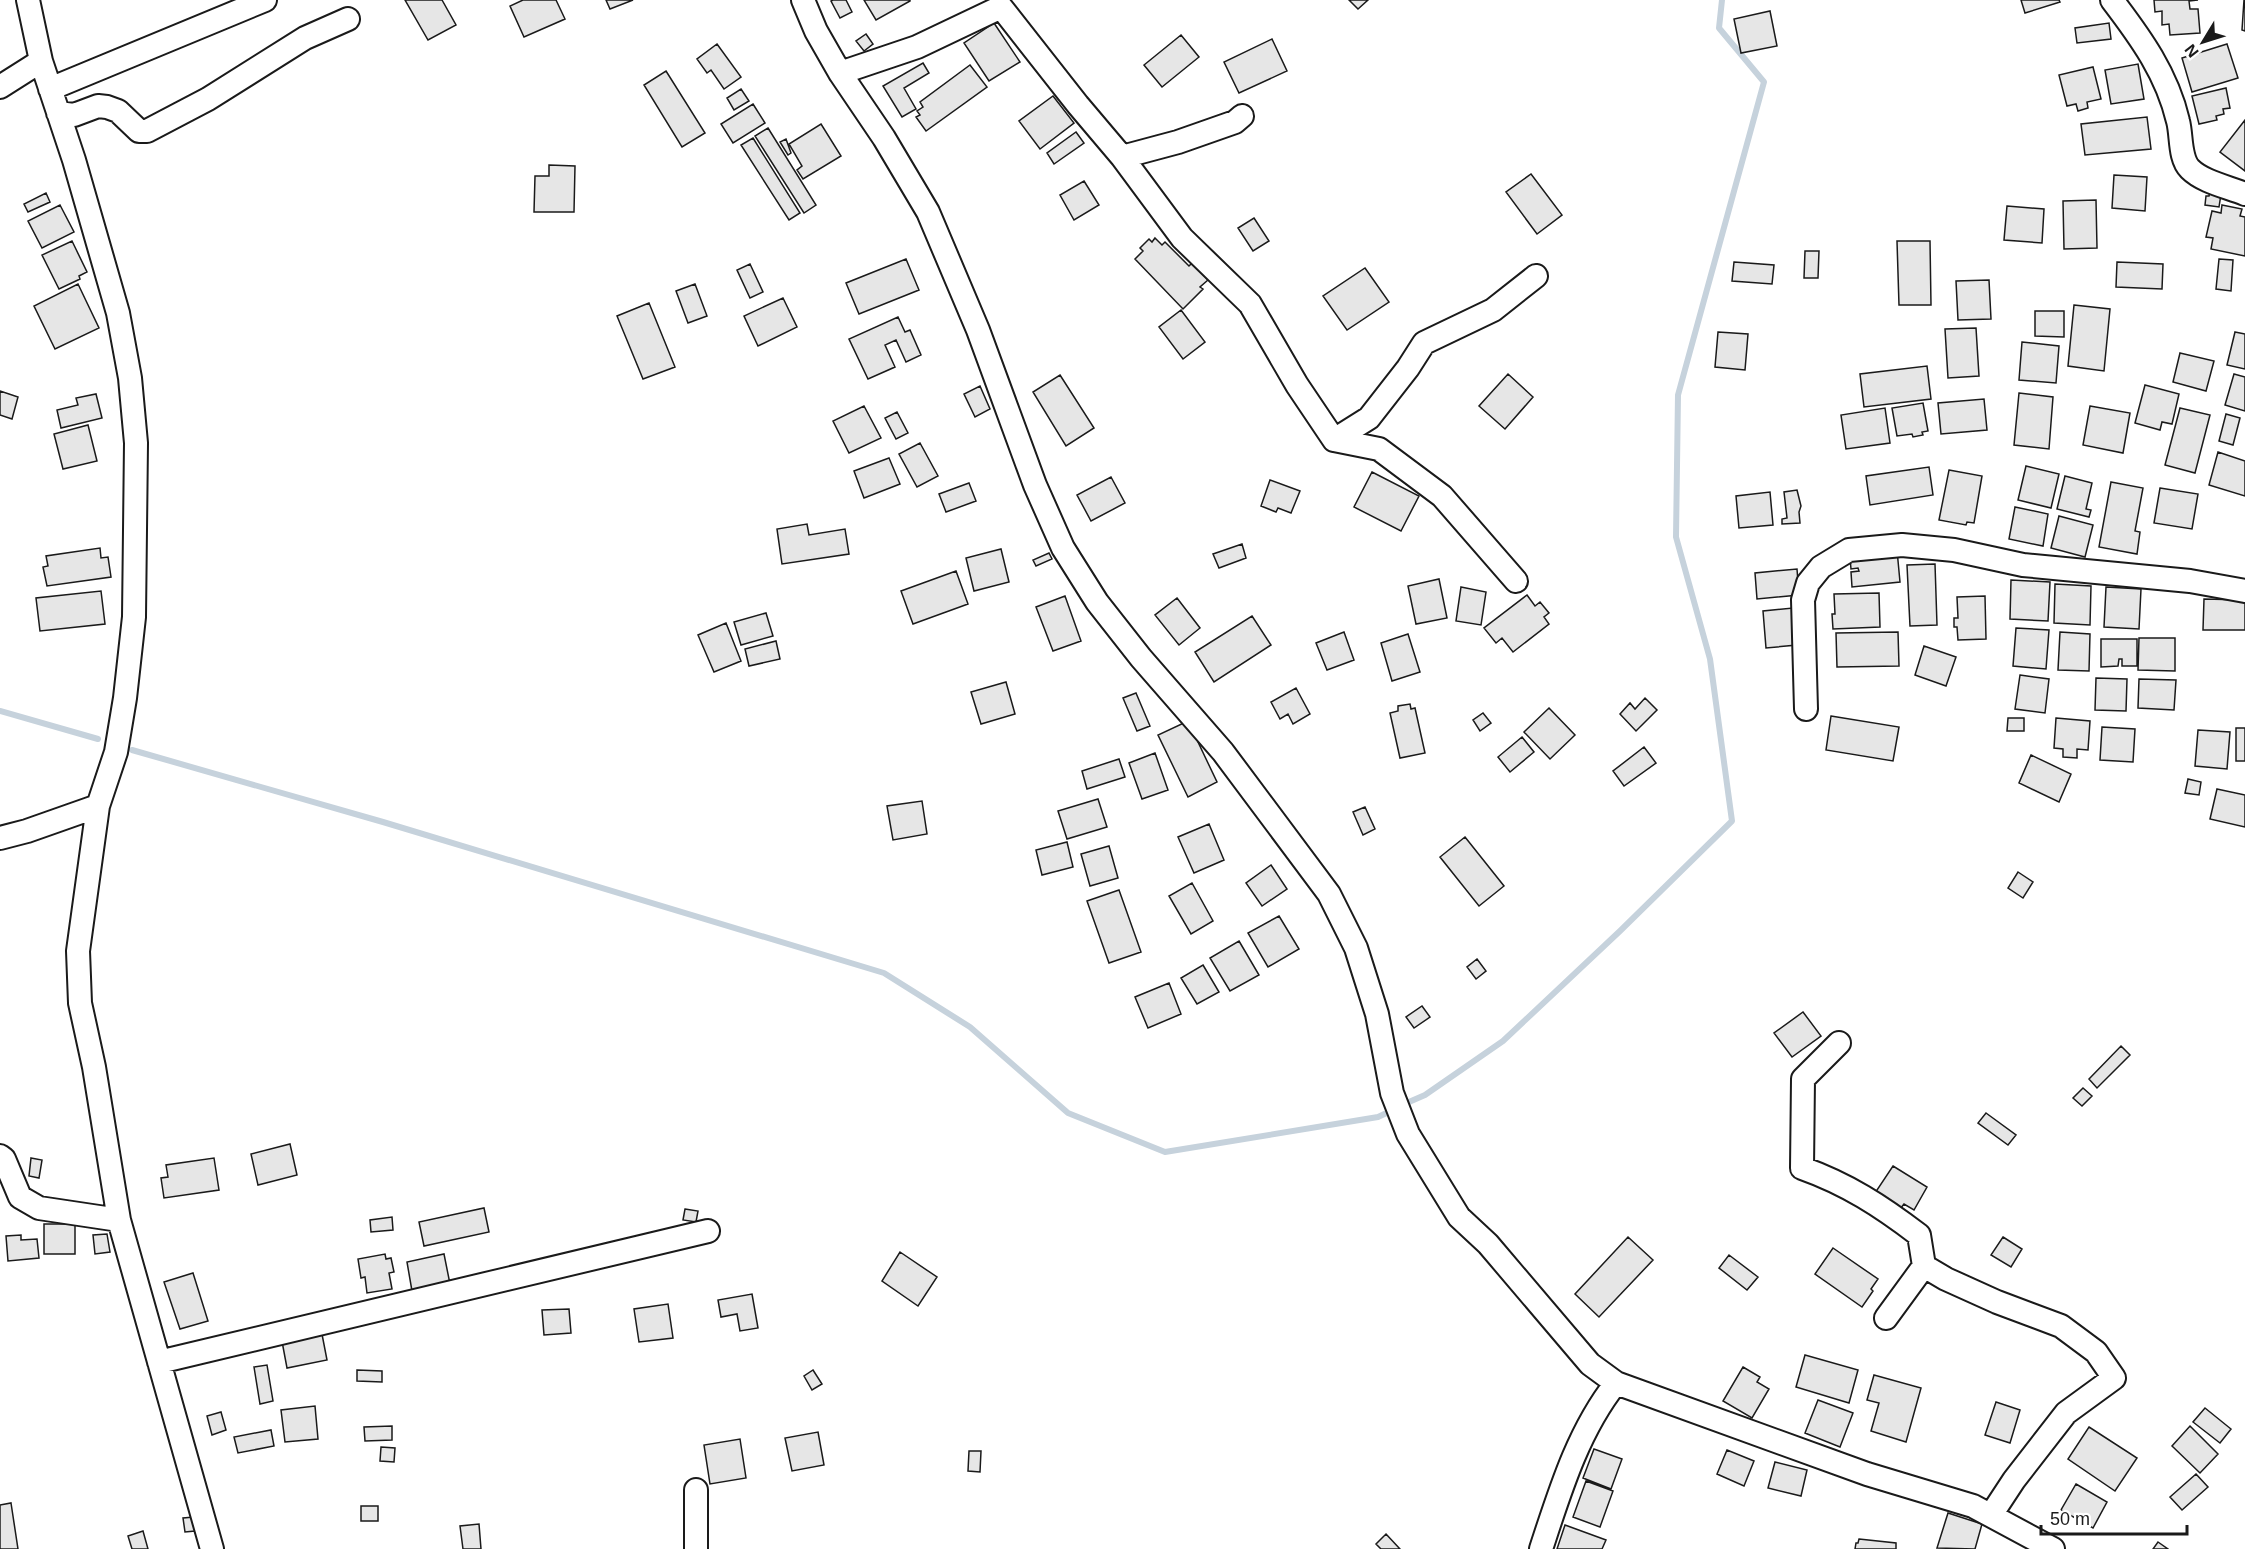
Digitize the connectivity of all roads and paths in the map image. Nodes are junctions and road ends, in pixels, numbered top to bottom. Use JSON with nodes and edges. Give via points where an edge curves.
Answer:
{"nodes":[{"id":1,"x":28,"y":0,"type":"edge"},
{"id":2,"x":265,"y":0,"type":"edge"},
{"id":3,"x":803,"y":0,"type":"edge"},
{"id":4,"x":1007,"y":0,"type":"edge"},
{"id":5,"x":2112,"y":0,"type":"edge"},
{"id":6,"x":348,"y":19,"type":"dead end"},
{"id":7,"x":41,"y":61,"type":"junction"},
{"id":8,"x":840,"y":73,"type":"junction"},
{"id":9,"x":0,"y":87,"type":"edge"},
{"id":10,"x":50,"y":88,"type":"junction"},
{"id":11,"x":58,"y":113,"type":"junction"},
{"id":12,"x":1242,"y":116,"type":"dead end"},
{"id":13,"x":1122,"y":157,"type":"junction"},
{"id":14,"x":2245,"y":194,"type":"edge"},
{"id":15,"x":1536,"y":276,"type":"dead end"},
{"id":16,"x":1334,"y":440,"type":"junction"},
{"id":17,"x":1516,"y":581,"type":"dead end"},
{"id":18,"x":2245,"y":591,"type":"edge"},
{"id":19,"x":1806,"y":709,"type":"dead end"},
{"id":20,"x":98,"y":806,"type":"junction"},
{"id":21,"x":0,"y":838,"type":"edge"},
{"id":22,"x":1839,"y":1043,"type":"dead end"},
{"id":23,"x":0,"y":1156,"type":"edge"},
{"id":24,"x":119,"y":1220,"type":"junction"},
{"id":25,"x":708,"y":1231,"type":"dead end"},
{"id":26,"x":1924,"y":1266,"type":"junction"},
{"id":27,"x":1886,"y":1318,"type":"dead end"},
{"id":28,"x":159,"y":1362,"type":"junction"},
{"id":29,"x":1616,"y":1383,"type":"junction"},
{"id":30,"x":696,"y":1490,"type":"dead end"},
{"id":31,"x":1991,"y":1515,"type":"junction"},
{"id":32,"x":212,"y":1549,"type":"edge"},
{"id":33,"x":696,"y":1549,"type":"edge"},
{"id":34,"x":1541,"y":1549,"type":"edge"},
{"id":35,"x":2053,"y":1549,"type":"edge"}],
"edges":[{"from":1,"to":7,"type":"street"},
{"from":2,"to":10,"type":"street"},
{"from":3,"to":8,"type":"street"},
{"from":4,"to":8,"type":"street"},
{"from":5,"to":14,"type":"street","via":[[2161,72],[2172,97],[2189,168]]},
{"from":6,"to":11,"type":"street","via":[[305,38],[208,99],[147,131],[139,131],[117,111],[106,107],[74,115]]},
{"from":7,"to":9,"type":"street"},
{"from":7,"to":10,"type":"street"},
{"from":8,"to":13,"type":"street","via":[[917,47],[1001,7]]},
{"from":8,"to":29,"type":"street","via":[[928,212],[1063,548],[1097,602],[1223,752],[1329,894],[1356,948],[1377,1014],[1393,1097],[1408,1134],[1460,1217],[1488,1244],[1590,1364]]},
{"from":10,"to":11,"type":"street"},
{"from":11,"to":20,"type":"street","via":[[118,313],[136,443],[133,629],[116,752]]},
{"from":12,"to":13,"type":"street","via":[[1178,142]]},
{"from":13,"to":16,"type":"street","via":[[1182,238],[1250,304]]},
{"from":15,"to":16,"type":"street","via":[[1493,310],[1424,343],[1369,418]]},
{"from":16,"to":17,"type":"street","via":[[1379,449],[1442,496]]},
{"from":18,"to":19,"type":"street","via":[[2190,581],[2023,565],[1954,550],[1902,545],[1849,550],[1821,567],[1808,583],[1803,600]]},
{"from":20,"to":21,"type":"street"},
{"from":20,"to":24,"type":"street","via":[[78,951],[80,1003]]},
{"from":22,"to":26,"type":"street","via":[[1803,1079],[1802,1168],[1835,1179],[1884,1208],[1919,1235]]},
{"from":23,"to":24,"type":"street","via":[[20,1197],[39,1208]]},
{"from":24,"to":28,"type":"street"},
{"from":25,"to":28,"type":"street"},
{"from":26,"to":27,"type":"street"},
{"from":26,"to":31,"type":"street","via":[[1997,1302],[2061,1326],[2096,1352],[2114,1378],[2066,1413]]},
{"from":28,"to":32,"type":"street"},
{"from":29,"to":31,"type":"street"},
{"from":29,"to":34,"type":"street","via":[[1599,1404],[1574,1455]]},
{"from":30,"to":33,"type":"street"},
{"from":31,"to":35,"type":"street"}]}
